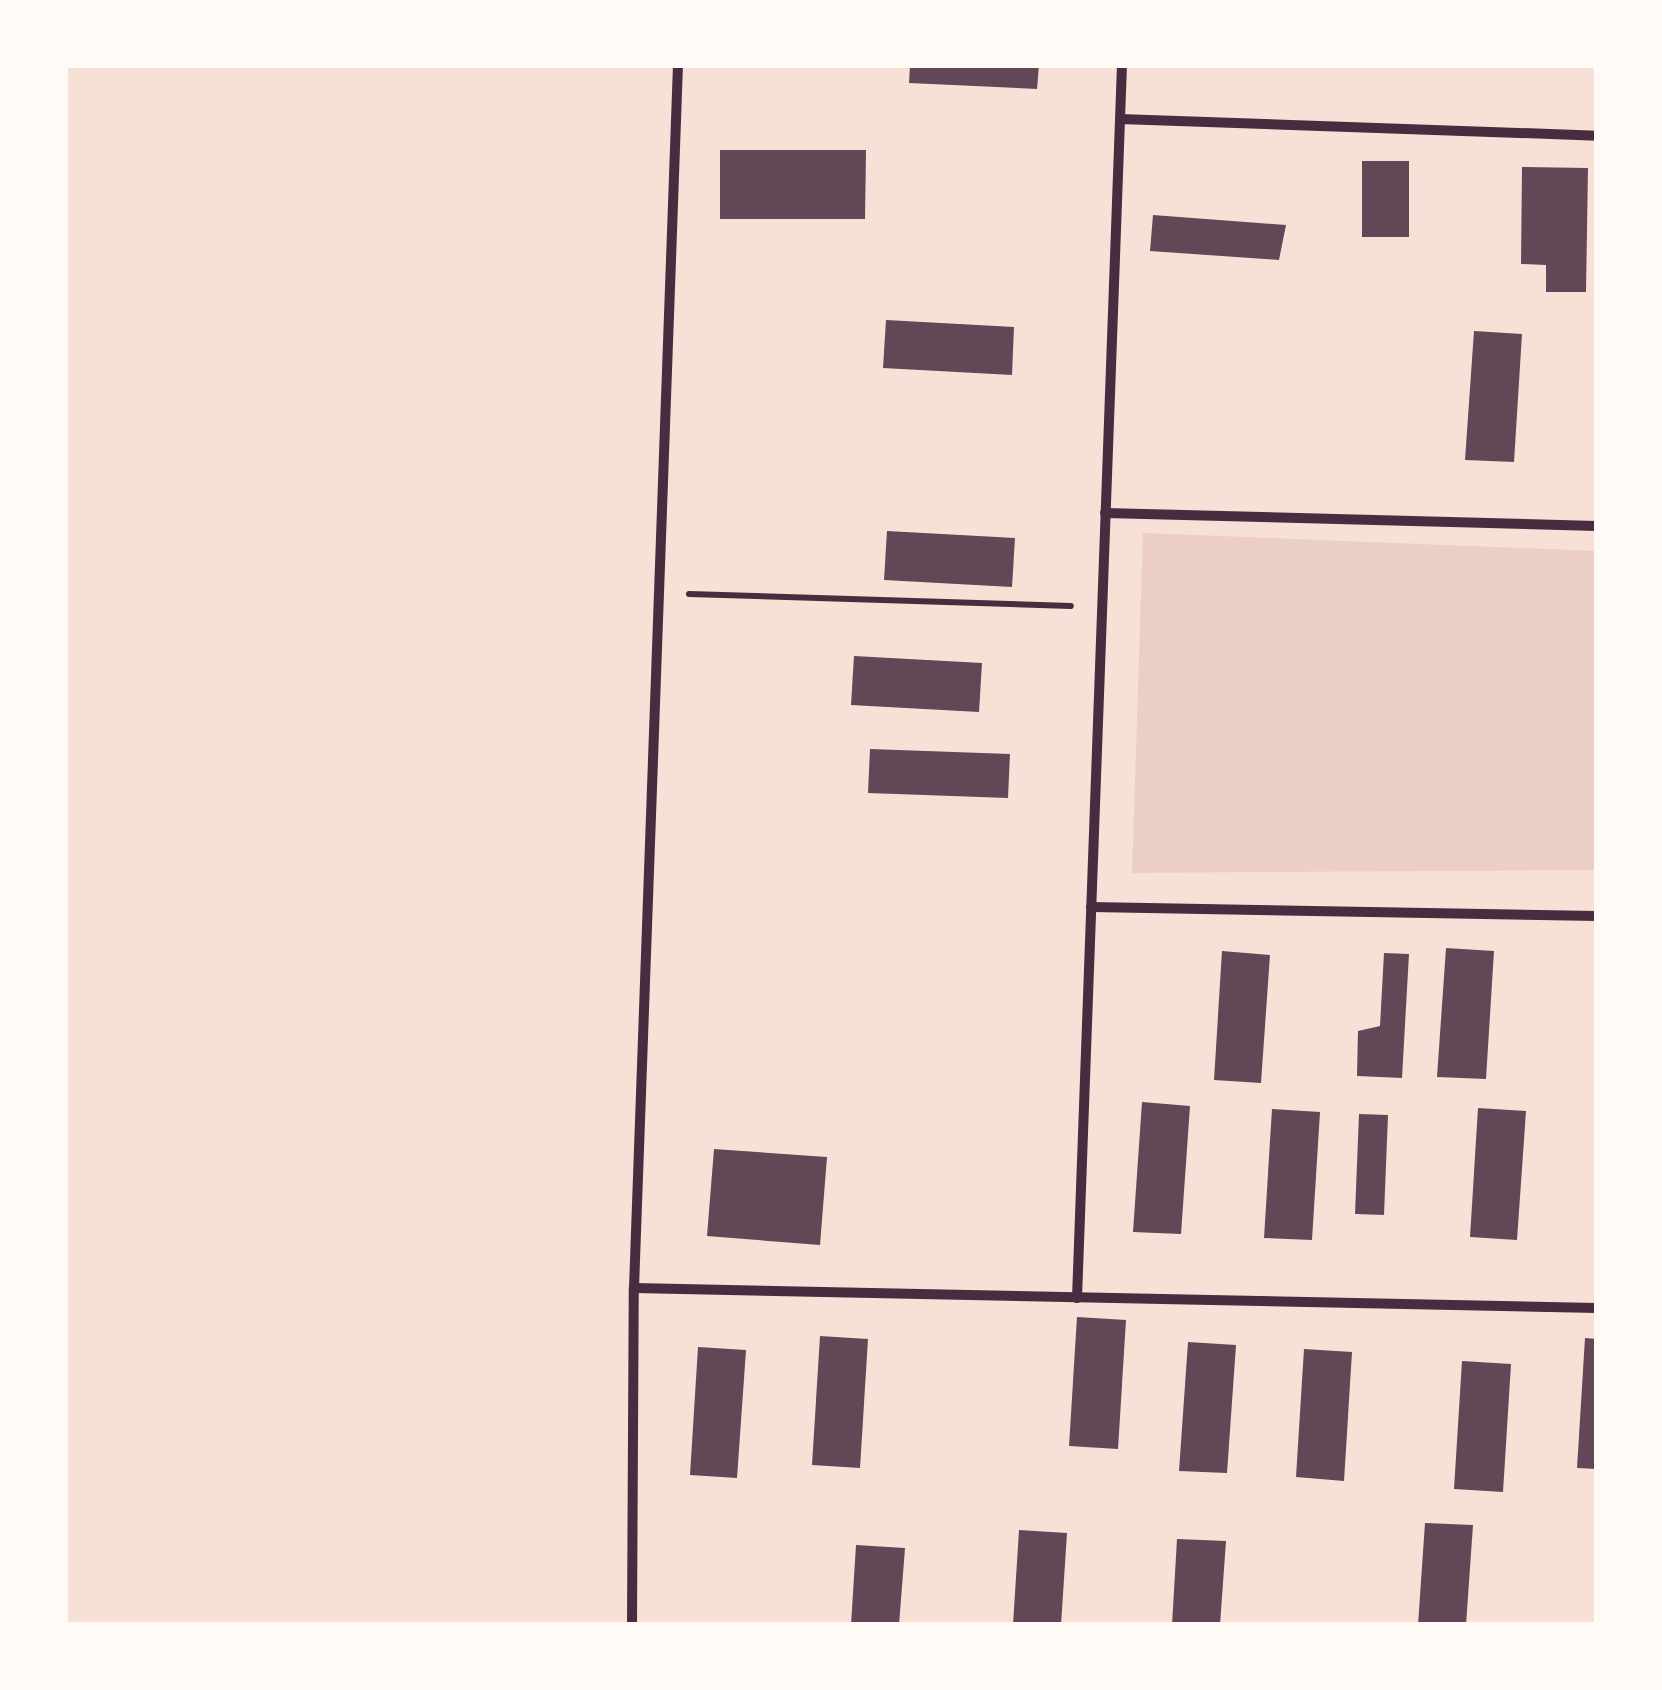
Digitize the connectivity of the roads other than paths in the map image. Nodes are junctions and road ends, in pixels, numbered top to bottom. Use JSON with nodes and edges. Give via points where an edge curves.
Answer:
{"nodes":[{"id":1,"x":678,"y":65,"type":"edge"},
{"id":2,"x":1122,"y":65,"type":"edge"},
{"id":3,"x":1120,"y":118,"type":"junction"},
{"id":4,"x":1597,"y":136,"type":"edge"},
{"id":5,"x":1106,"y":512,"type":"junction"},
{"id":6,"x":1597,"y":526,"type":"edge"},
{"id":7,"x":1091,"y":907,"type":"junction"},
{"id":8,"x":1597,"y":916,"type":"edge"},
{"id":9,"x":634,"y":1288,"type":"junction"},
{"id":10,"x":1077,"y":1298,"type":"junction"},
{"id":11,"x":1597,"y":1308,"type":"edge"},
{"id":12,"x":632,"y":1625,"type":"edge"}],
"edges":[{"from":1,"to":9,"type":"street"},
{"from":2,"to":3,"type":"street"},
{"from":3,"to":4,"type":"street"},
{"from":3,"to":5,"type":"street"},
{"from":5,"to":6,"type":"street"},
{"from":5,"to":7,"type":"street"},
{"from":7,"to":8,"type":"street"},
{"from":7,"to":10,"type":"street"},
{"from":9,"to":10,"type":"street"},
{"from":9,"to":12,"type":"street"},
{"from":10,"to":11,"type":"street"}]}
